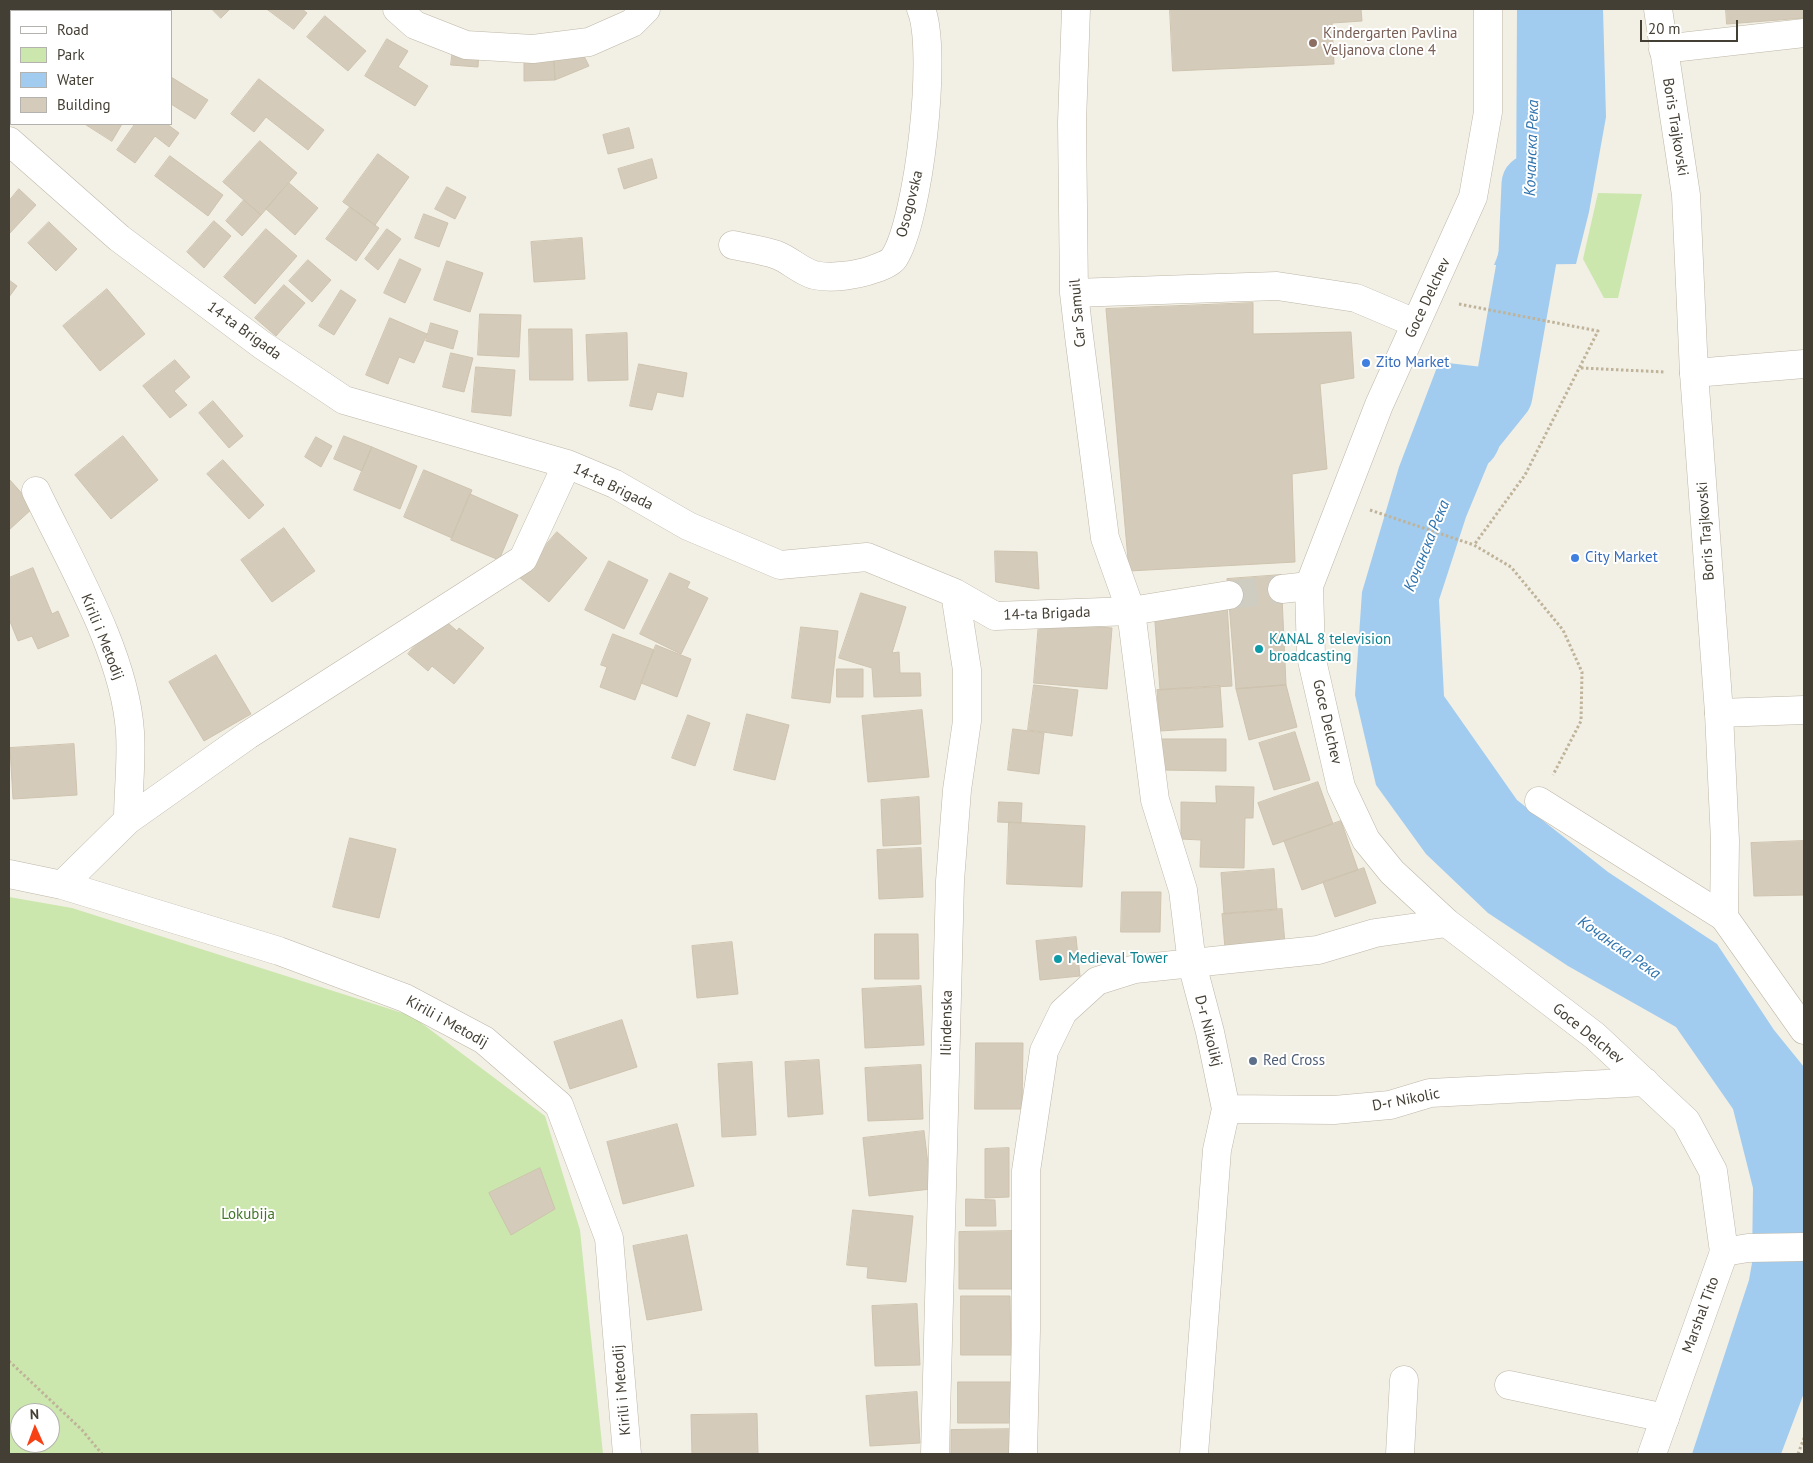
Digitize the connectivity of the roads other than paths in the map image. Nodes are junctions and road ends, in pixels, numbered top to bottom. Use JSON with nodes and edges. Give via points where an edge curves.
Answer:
{"nodes":[{"id":1,"x":397,"y":9,"type":"edge"},
{"id":2,"x":646,"y":9,"type":"edge"},
{"id":3,"x":921,"y":9,"type":"edge"},
{"id":4,"x":1076,"y":9,"type":"edge"},
{"id":5,"x":1488,"y":9,"type":"edge"},
{"id":6,"x":1658,"y":9,"type":"edge"},
{"id":7,"x":1804,"y":32,"type":"edge"},
{"id":8,"x":1663,"y":49,"type":"junction"},
{"id":9,"x":9,"y":141,"type":"edge"},
{"id":10,"x":733,"y":245,"type":"dead end"},
{"id":11,"x":1074,"y":293,"type":"junction"},
{"id":12,"x":1415,"y":323,"type":"junction"},
{"id":13,"x":1804,"y":364,"type":"edge"},
{"id":14,"x":1694,"y":373,"type":"junction"},
{"id":15,"x":567,"y":464,"type":"junction"},
{"id":16,"x":36,"y":491,"type":"dead end"},
{"id":17,"x":1309,"y":586,"type":"junction"},
{"id":18,"x":1282,"y":589,"type":"tunnel mouth"},
{"id":19,"x":954,"y":593,"type":"junction"},
{"id":20,"x":1229,"y":595,"type":"tunnel mouth"},
{"id":21,"x":1131,"y":611,"type":"junction"},
{"id":22,"x":1804,"y":710,"type":"edge"},
{"id":23,"x":1719,"y":713,"type":"junction"},
{"id":24,"x":1539,"y":801,"type":"road end"},
{"id":25,"x":128,"y":820,"type":"junction"},
{"id":26,"x":9,"y":874,"type":"edge"},
{"id":27,"x":62,"y":885,"type":"junction"},
{"id":28,"x":1724,"y":917,"type":"junction"},
{"id":29,"x":1447,"y":923,"type":"junction"},
{"id":30,"x":1192,"y":964,"type":"junction"},
{"id":31,"x":1804,"y":1030,"type":"edge"},
{"id":32,"x":1645,"y":1082,"type":"junction"},
{"id":33,"x":1226,"y":1109,"type":"junction"},
{"id":34,"x":1804,"y":1247,"type":"edge"},
{"id":35,"x":1736,"y":1250,"type":"junction"},
{"id":36,"x":1404,"y":1380,"type":"dead end"},
{"id":37,"x":1509,"y":1385,"type":"dead end"},
{"id":38,"x":1664,"y":1418,"type":"junction"},
{"id":39,"x":627,"y":1454,"type":"edge"},
{"id":40,"x":935,"y":1454,"type":"edge"},
{"id":41,"x":1023,"y":1454,"type":"edge"},
{"id":42,"x":1194,"y":1454,"type":"edge"},
{"id":43,"x":1400,"y":1454,"type":"edge"},
{"id":44,"x":1652,"y":1454,"type":"edge"}],
"edges":[{"from":1,"to":2,"type":"street","via":[[414,25],[466,46],[533,48],[589,42],[632,23]]},
{"from":3,"to":10,"type":"street","name":"Osogovska","via":[[926,19],[928,68],[919,169],[907,230],[893,260],[873,270],[846,275],[815,275],[778,255]]},
{"from":4,"to":11,"type":"street","name":"Car Samuil","via":[[1072,122]]},
{"from":5,"to":12,"type":"street","name":"Goce Delchev","via":[[1488,112],[1473,197]]},
{"from":6,"to":8,"type":"street","name":"Boris Trajkovski"},
{"from":7,"to":8,"type":"street"},
{"from":8,"to":14,"type":"street","name":"Boris Trajkovski","via":[[1686,195]]},
{"from":9,"to":15,"type":"street","name":"14-ta Brigada","via":[[118,238],[262,345],[344,400]]},
{"from":11,"to":12,"type":"street","via":[[1277,286],[1356,298]]},
{"from":11,"to":21,"type":"street","name":"Car Samuil","via":[[1105,538]]},
{"from":12,"to":17,"type":"street","name":"Goce Delchev","via":[[1378,405]]},
{"from":13,"to":14,"type":"street"},
{"from":14,"to":23,"type":"street","name":"Boris Trajkovski"},
{"from":15,"to":19,"type":"street","name":"14-ta Brigada","via":[[615,484],[688,526],[780,565],[867,557]]},
{"from":15,"to":25,"type":"street","via":[[523,559],[248,735]]},
{"from":16,"to":25,"type":"street","name":"Kirili i Metodij","via":[[85,592],[122,684],[130,732]]},
{"from":17,"to":18,"type":"street"},
{"from":17,"to":29,"type":"street","name":"Goce Delchev","via":[[1312,656],[1341,787],[1366,840],[1392,872]]},
{"from":19,"to":21,"type":"street","name":"14-ta Brigada","via":[[995,616]]},
{"from":19,"to":40,"type":"street","name":"Ilindenska","via":[[966,670],[967,721],[957,790],[950,881]]},
{"from":20,"to":21,"type":"street","name":"14-ta Brigada"},
{"from":21,"to":30,"type":"street","name":"D-r Nikolikj","via":[[1155,800],[1183,890]]},
{"from":22,"to":23,"type":"street"},
{"from":23,"to":28,"type":"street","name":"Boris Trajkovski","via":[[1725,841]]},
{"from":24,"to":28,"type":"street"},
{"from":25,"to":27,"type":"street"},
{"from":26,"to":27,"type":"street","name":"Kirili i Metodij"},
{"from":27,"to":39,"type":"street","name":"Kirili i Metodij","via":[[279,951],[404,998],[484,1040],[559,1105],[609,1238]]},
{"from":28,"to":31,"type":"street"},
{"from":29,"to":30,"type":"street","via":[[1375,933],[1318,950]]},
{"from":29,"to":32,"type":"street","name":"Goce Delchev","via":[[1595,1036]]},
{"from":30,"to":33,"type":"street","name":"D-r Nikolikj"},
{"from":30,"to":41,"type":"street","via":[[1135,969],[1097,981],[1063,1012],[1044,1051],[1026,1171]]},
{"from":32,"to":33,"type":"street","name":"D-r Nikolic","via":[[1430,1093],[1390,1105],[1334,1110]]},
{"from":32,"to":35,"type":"street","name":"Goce Delchev","via":[[1686,1121],[1713,1171]]},
{"from":33,"to":42,"type":"street","name":"D-r Nikolikj","via":[[1217,1150]]},
{"from":34,"to":35,"type":"street"},
{"from":35,"to":38,"type":"street","name":"Marshal Tito"},
{"from":36,"to":43,"type":"street"},
{"from":37,"to":38,"type":"street"},
{"from":38,"to":44,"type":"street","name":"Marshal Tito"}]}
